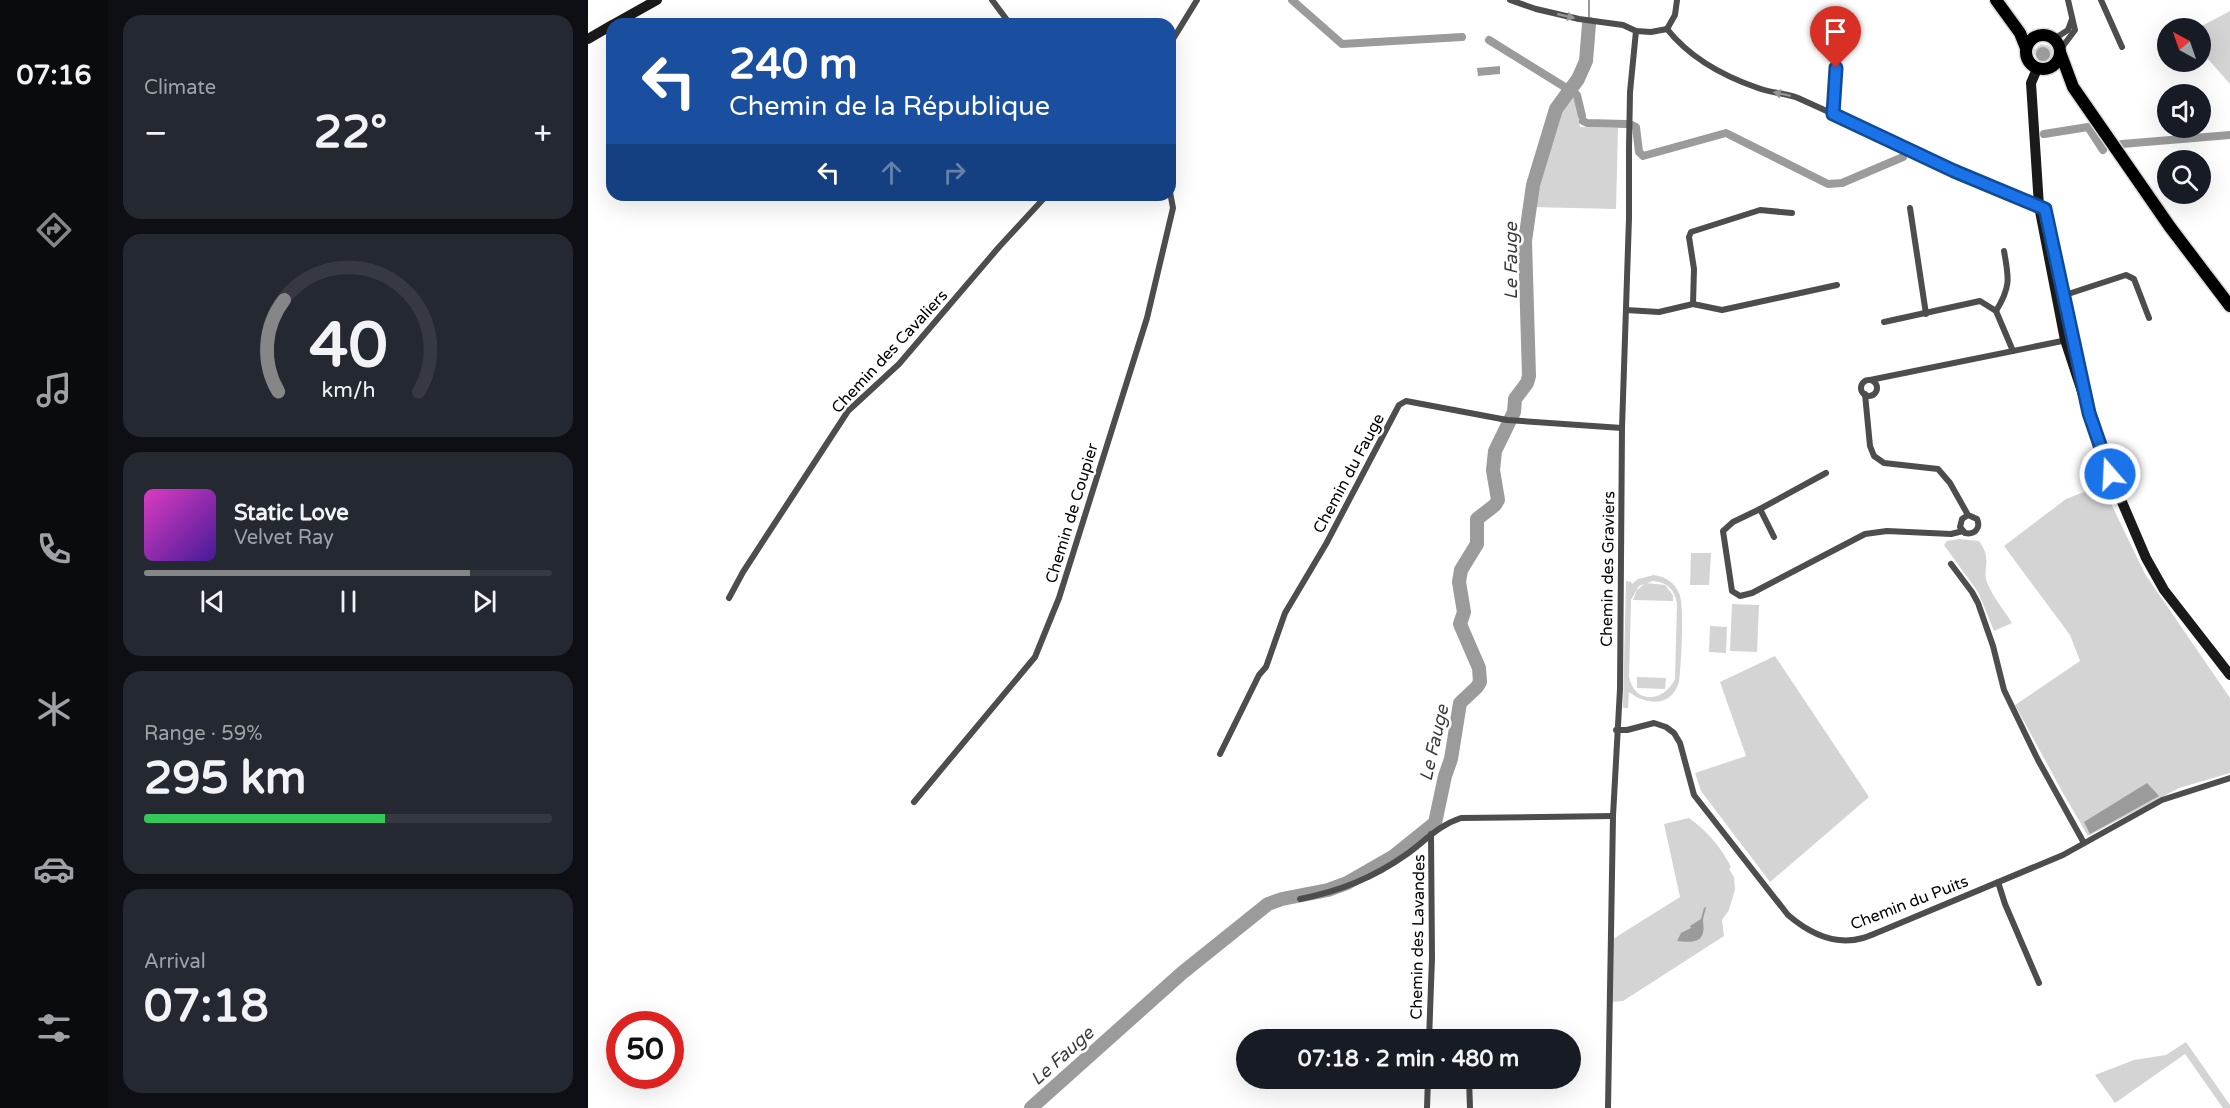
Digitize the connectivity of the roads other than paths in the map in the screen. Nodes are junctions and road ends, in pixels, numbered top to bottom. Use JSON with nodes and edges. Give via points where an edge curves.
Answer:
{"nodes":[{"id":1,"x":657,"y":0,"type":"edge"},
{"id":2,"x":992,"y":0,"type":"edge"},
{"id":3,"x":1197,"y":0,"type":"edge"},
{"id":4,"x":1510,"y":0,"type":"edge"},
{"id":5,"x":1677,"y":0,"type":"edge"},
{"id":6,"x":1996,"y":0,"type":"edge"},
{"id":7,"x":2068,"y":0,"type":"edge"},
{"id":8,"x":2101,"y":0,"type":"edge"},
{"id":9,"x":1519,"y":2,"type":"edge"},
{"id":10,"x":625,"y":18,"type":"edge"},
{"id":11,"x":1006,"y":18,"type":"edge"},
{"id":12,"x":2010,"y":19,"type":"junction"},
{"id":13,"x":2072,"y":19,"type":"junction"},
{"id":14,"x":606,"y":29,"type":"edge"},
{"id":15,"x":1667,"y":29,"type":"junction"},
{"id":16,"x":1636,"y":31,"type":"junction"},
{"id":17,"x":1176,"y":34,"type":"edge"},
{"id":18,"x":2039,"y":35,"type":"junction"},
{"id":19,"x":588,"y":39,"type":"edge"},
{"id":20,"x":1838,"y":44,"type":"dead end"},
{"id":21,"x":2058,"y":47,"type":"junction"},
{"id":22,"x":2122,"y":47,"type":"dead end"},
{"id":23,"x":2026,"y":48,"type":"junction"},
{"id":24,"x":2042,"y":69,"type":"junction"},
{"id":25,"x":2073,"y":87,"type":"junction"},
{"id":26,"x":1833,"y":114,"type":"junction"},
{"id":27,"x":1041,"y":201,"type":"edge"},
{"id":28,"x":1172,"y":201,"type":"edge"},
{"id":29,"x":1910,"y":208,"type":"dead end"},
{"id":30,"x":2042,"y":208,"type":"junction"},
{"id":31,"x":1792,"y":213,"type":"dead end"},
{"id":32,"x":2004,"y":251,"type":"dead end"},
{"id":33,"x":1837,"y":285,"type":"dead end"},
{"id":34,"x":2062,"y":296,"type":"junction"},
{"id":35,"x":1693,"y":304,"type":"junction"},
{"id":36,"x":2230,"y":306,"type":"edge"},
{"id":37,"x":1626,"y":310,"type":"junction"},
{"id":38,"x":1996,"y":311,"type":"junction"},
{"id":39,"x":1926,"y":314,"type":"junction"},
{"id":40,"x":2149,"y":318,"type":"dead end"},
{"id":41,"x":1884,"y":322,"type":"dead end"},
{"id":42,"x":2069,"y":339,"type":"junction"},
{"id":43,"x":2013,"y":351,"type":"junction"},
{"id":44,"x":1870,"y":380,"type":"junction"},
{"id":45,"x":1865,"y":394,"type":"junction"},
{"id":46,"x":1622,"y":428,"type":"junction"},
{"id":47,"x":1826,"y":473,"type":"dead end"},
{"id":48,"x":1760,"y":509,"type":"junction"},
{"id":49,"x":1968,"y":515,"type":"junction"},
{"id":50,"x":1963,"y":531,"type":"junction"},
{"id":51,"x":1774,"y":537,"type":"dead end"},
{"id":52,"x":1952,"y":564,"type":"dead end"},
{"id":53,"x":729,"y":598,"type":"dead end"},
{"id":54,"x":2230,"y":675,"type":"edge"},
{"id":55,"x":1616,"y":730,"type":"junction"},
{"id":56,"x":1220,"y":754,"type":"dead end"},
{"id":57,"x":2230,"y":778,"type":"edge"},
{"id":58,"x":914,"y":802,"type":"dead end"},
{"id":59,"x":1613,"y":816,"type":"junction"},
{"id":60,"x":1431,"y":834,"type":"junction"},
{"id":61,"x":2084,"y":843,"type":"junction"},
{"id":62,"x":1998,"y":882,"type":"junction"},
{"id":63,"x":1300,"y":899,"type":"dead end"},
{"id":64,"x":2039,"y":983,"type":"dead end"},
{"id":65,"x":1429,"y":1029,"type":"edge"},
{"id":66,"x":1428,"y":1089,"type":"edge"},
{"id":67,"x":1470,"y":1089,"type":"edge"},
{"id":68,"x":1427,"y":1108,"type":"edge"},
{"id":69,"x":1470,"y":1108,"type":"edge"},
{"id":70,"x":1608,"y":1108,"type":"edge"}],
"edges":[{"from":1,"to":10,"type":"main road"},
{"from":2,"to":11,"type":"street"},
{"from":3,"to":17,"type":"street"},
{"from":4,"to":9,"type":"street"},
{"from":5,"to":15,"type":"street"},
{"from":6,"to":12,"type":"main road"},
{"from":7,"to":13,"type":"street"},
{"from":8,"to":22,"type":"street"},
{"from":9,"to":16,"type":"street","one_way":true},
{"from":12,"to":18,"type":"main road","via":[[2023,31]]},
{"from":12,"to":23,"type":"main road"},
{"from":13,"to":21,"type":"street"},
{"from":13,"to":21,"type":"street","via":[[2075,30]]},
{"from":14,"to":19,"type":"main road"},
{"from":15,"to":16,"type":"street"},
{"from":26,"to":15,"type":"street","one_way":true,"via":[[1794,97],[1759,89],[1711,67]]},
{"from":16,"to":37,"type":"street","name":"Chemin des Graviers","via":[[1630,103]]},
{"from":18,"to":21,"type":"main road","via":[[2049,36]]},
{"from":18,"to":23,"type":"main road"},
{"from":20,"to":26,"type":"street"},
{"from":21,"to":24,"type":"main road","via":[[2056,63]]},
{"from":21,"to":25,"type":"main road"},
{"from":23,"to":24,"type":"main road","via":[[2029,63]]},
{"from":24,"to":25,"type":"main road","via":[[2061,76]]},
{"from":24,"to":30,"type":"main road","via":[[2031,83]]},
{"from":25,"to":36,"type":"main road","via":[[2170,228]]},
{"from":26,"to":30,"type":"street"},
{"from":27,"to":53,"type":"street","name":"Chemin des Cavaliers","via":[[899,364],[848,411]]},
{"from":28,"to":58,"type":"street","name":"Chemin de Coupier","via":[[1148,312],[1059,598],[1035,657]]},
{"from":29,"to":39,"type":"street"},
{"from":30,"to":34,"type":"main road"},
{"from":30,"to":42,"type":"main road"},
{"from":31,"to":35,"type":"street","via":[[1760,210],[1691,232]]},
{"from":32,"to":38,"type":"street","via":[[2006,295]]},
{"from":33,"to":35,"type":"street","via":[[1722,309]]},
{"from":34,"to":40,"type":"street","via":[[2126,275],[2134,279]]},
{"from":34,"to":42,"type":"main road"},
{"from":35,"to":37,"type":"street","via":[[1659,312]]},
{"from":37,"to":46,"type":"street","name":"Chemin des Graviers"},
{"from":38,"to":39,"type":"street","via":[[1980,302]]},
{"from":38,"to":43,"type":"street"},
{"from":39,"to":41,"type":"street"},
{"from":42,"to":43,"type":"street"},
{"from":42,"to":54,"type":"main road","via":[[2089,413],[2146,558],[2164,590]]},
{"from":43,"to":44,"type":"street"},
{"from":44,"to":45,"type":"street","via":[[1862,386]]},
{"from":44,"to":45,"type":"street","via":[[1877,390],[1872,395]]},
{"from":45,"to":49,"type":"street","via":[[1874,456],[1884,463],[1938,469]]},
{"from":46,"to":55,"type":"street","name":"Chemin des Graviers","via":[[1620,689]]},
{"from":46,"to":56,"type":"street","name":"Chemin du Fauge","via":[[1510,421],[1406,401],[1399,405],[1285,613],[1266,667]]},
{"from":47,"to":48,"type":"street"},
{"from":48,"to":50,"type":"street","via":[[1732,522],[1723,531],[1732,591],[1740,596],[1865,534]]},
{"from":48,"to":51,"type":"street"},
{"from":49,"to":50,"type":"street","via":[[1960,522]]},
{"from":49,"to":50,"type":"street","via":[[1975,517],[1979,526],[1972,534]]},
{"from":52,"to":61,"type":"street","via":[[1978,603],[2004,690]]},
{"from":55,"to":59,"type":"street","name":"Chemin des Graviers"},
{"from":55,"to":62,"type":"street","name":"Chemin du Puits","via":[[1654,723],[1674,734],[1694,795],[1788,915],[1817,935],[1838,940],[1863,938]]},
{"from":57,"to":61,"type":"street","name":"Chemin du Puits","via":[[2162,800]]},
{"from":59,"to":60,"type":"street","via":[[1461,818],[1445,823]]},
{"from":59,"to":70,"type":"street","name":"Chemin des Graviers"},
{"from":60,"to":63,"type":"street","via":[[1406,855],[1349,887]]},
{"from":60,"to":65,"type":"street","name":"Chemin des Lavandes"},
{"from":61,"to":62,"type":"street","name":"Chemin du Puits"},
{"from":62,"to":64,"type":"street"},
{"from":66,"to":68,"type":"street"},
{"from":67,"to":69,"type":"street"}]}
